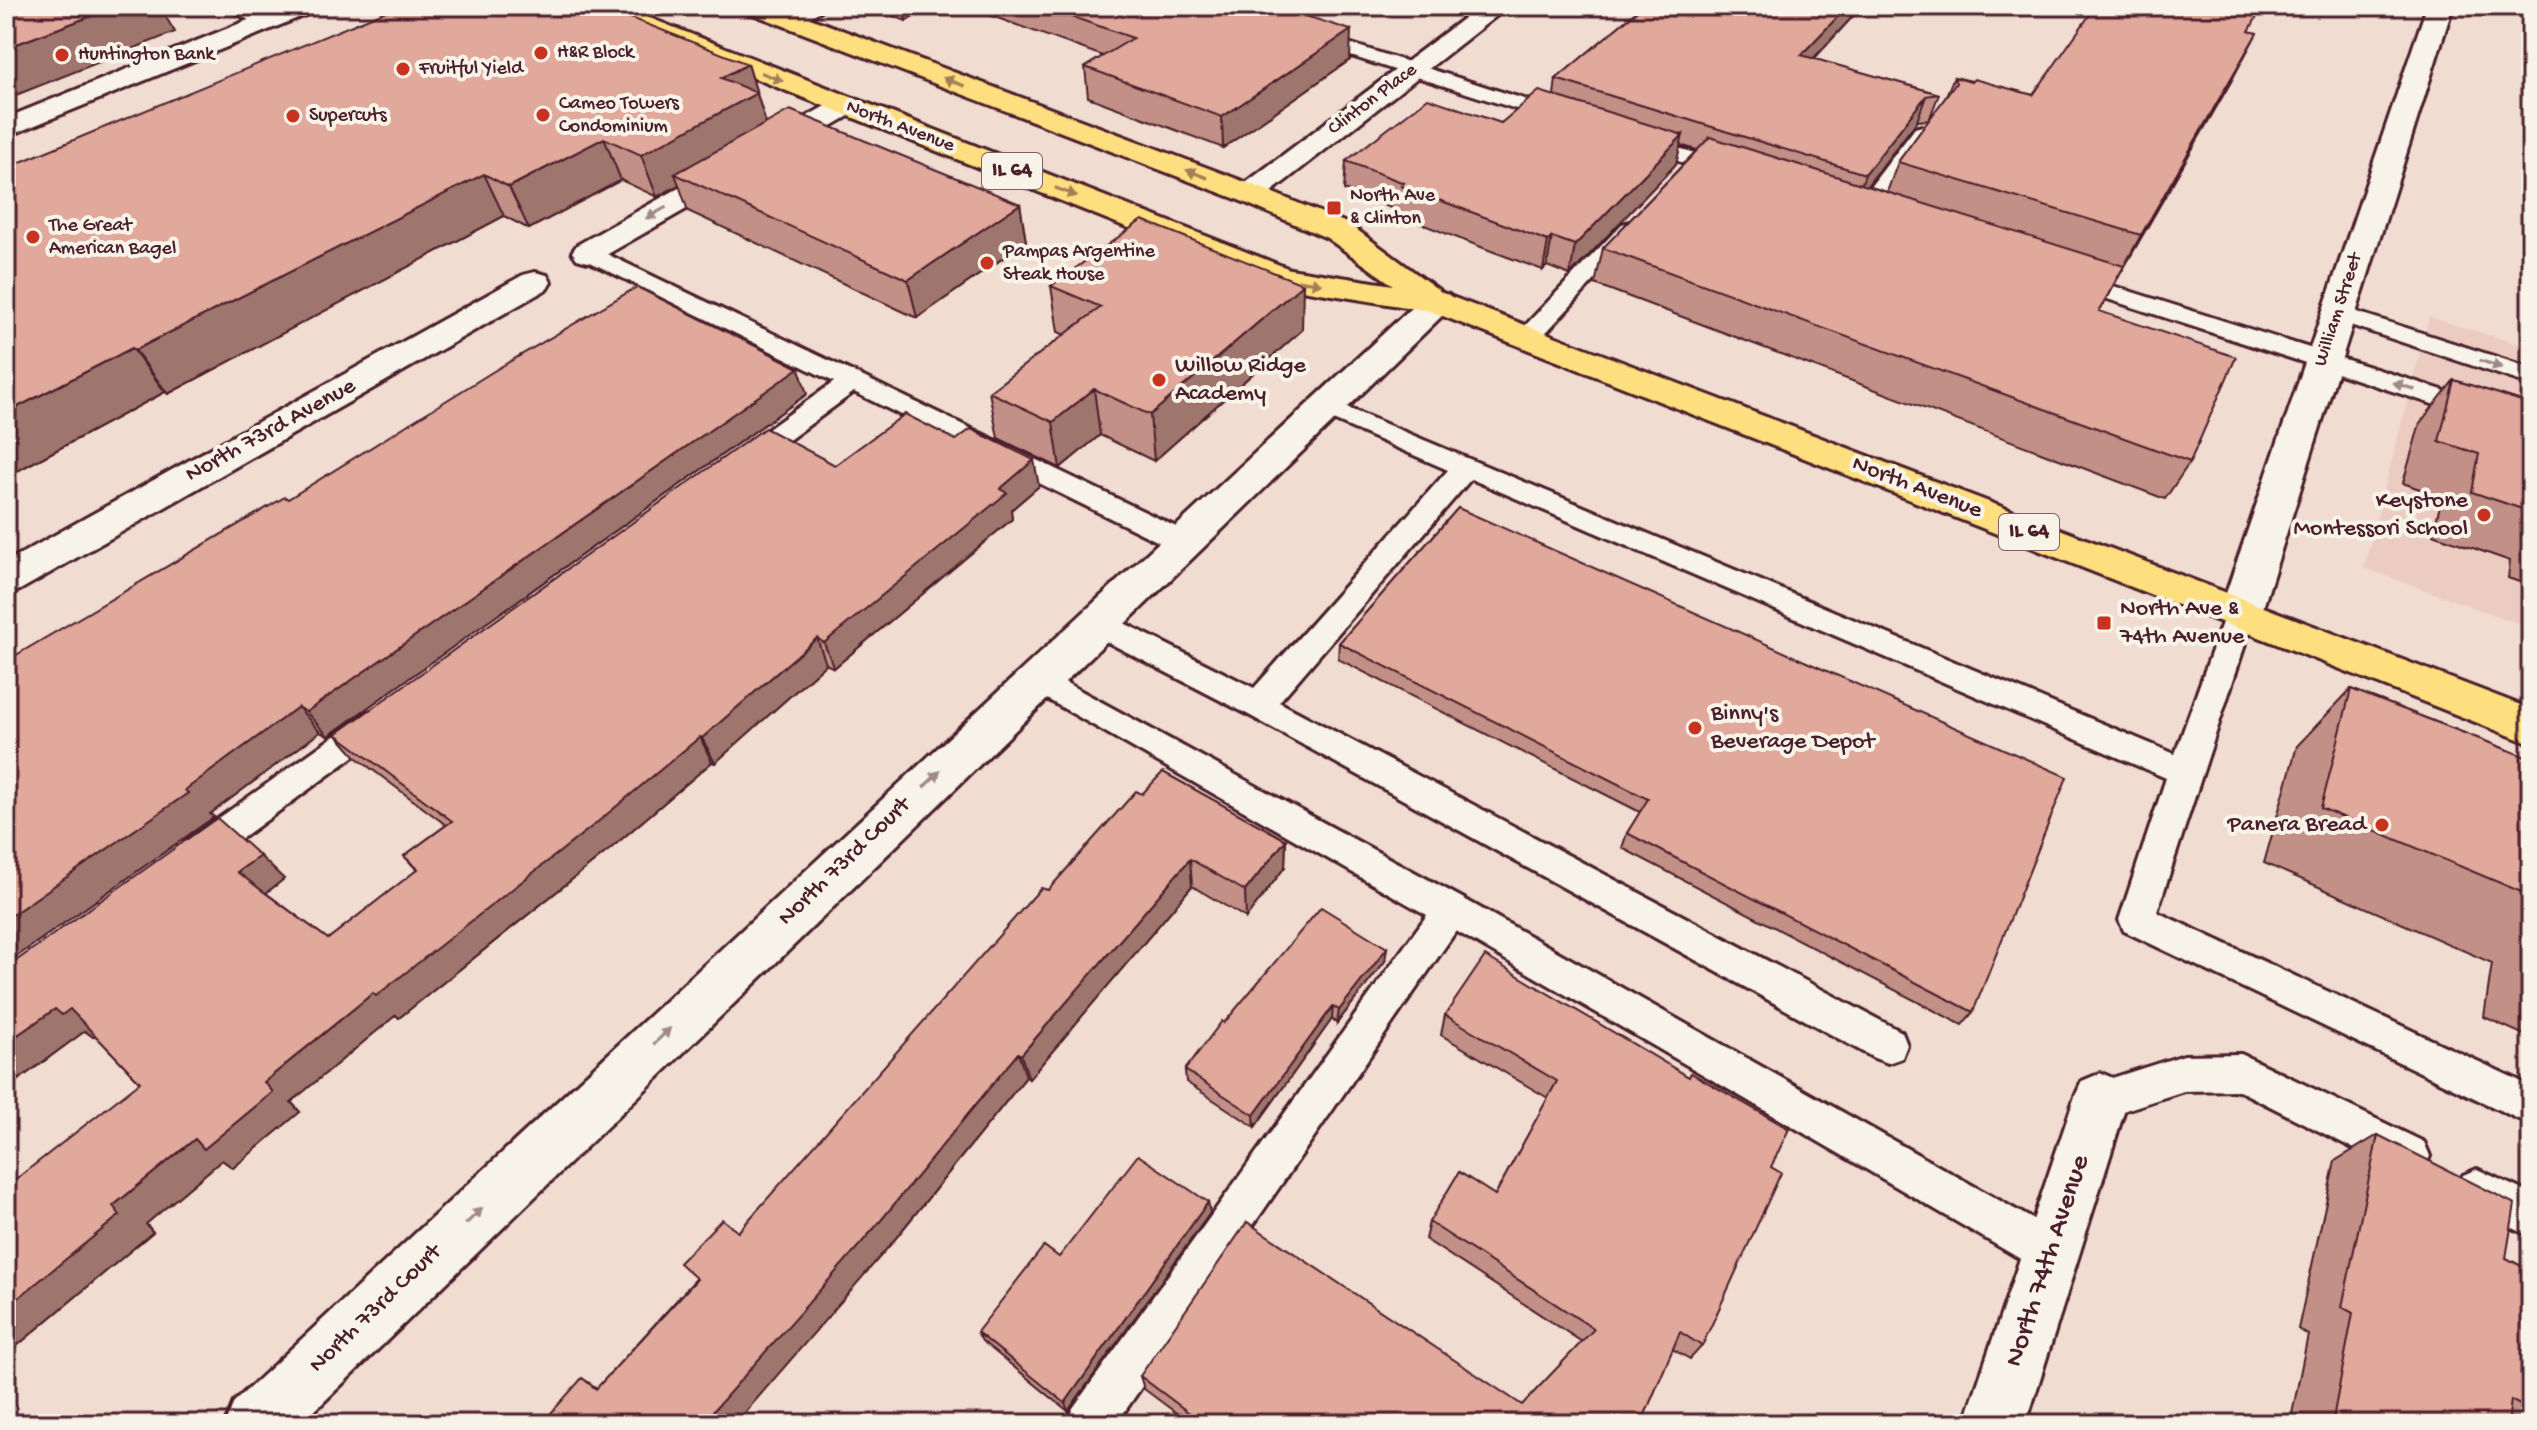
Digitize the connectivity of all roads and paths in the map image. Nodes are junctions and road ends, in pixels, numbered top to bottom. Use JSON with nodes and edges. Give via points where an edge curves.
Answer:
{"nodes":[{"id":1,"x":232,"y":6,"type":"edge"},
{"id":2,"x":306,"y":6,"type":"edge"},
{"id":3,"x":596,"y":6,"type":"edge"},
{"id":4,"x":754,"y":6,"type":"edge"},
{"id":5,"x":819,"y":6,"type":"edge"},
{"id":6,"x":1496,"y":6,"type":"edge"},
{"id":7,"x":2440,"y":6,"type":"edge"},
{"id":8,"x":792,"y":20,"type":"junction"},
{"id":9,"x":267,"y":22,"type":"junction"},
{"id":10,"x":1284,"y":29,"type":"edge"},
{"id":11,"x":1413,"y":70,"type":"junction"},
{"id":12,"x":846,"y":106,"type":"junction"},
{"id":13,"x":1592,"y":127,"type":"edge"},
{"id":14,"x":1926,"y":127,"type":"edge"},
{"id":15,"x":6,"y":128,"type":"edge"},
{"id":16,"x":1622,"y":136,"type":"edge"},
{"id":17,"x":1696,"y":160,"type":"junction"},
{"id":18,"x":1756,"y":179,"type":"edge"},
{"id":19,"x":1674,"y":183,"type":"edge"},
{"id":20,"x":1250,"y":194,"type":"junction"},
{"id":21,"x":1641,"y":218,"type":"edge"},
{"id":22,"x":1891,"y":222,"type":"edge"},
{"id":23,"x":588,"y":252,"type":"joint"},
{"id":24,"x":2055,"y":274,"type":"edge"},
{"id":25,"x":535,"y":282,"type":"dead end"},
{"id":26,"x":1437,"y":302,"type":"junction"},
{"id":27,"x":2338,"y":313,"type":"junction"},
{"id":28,"x":1528,"y":337,"type":"junction"},
{"id":29,"x":2322,"y":360,"type":"junction"},
{"id":30,"x":2531,"y":377,"type":"edge"},
{"id":31,"x":853,"y":381,"type":"junction"},
{"id":32,"x":1326,"y":407,"type":"junction"},
{"id":33,"x":2531,"y":427,"type":"edge"},
{"id":34,"x":1466,"y":467,"type":"junction"},
{"id":35,"x":712,"y":483,"type":"edge"},
{"id":36,"x":1183,"y":542,"type":"junction"},
{"id":37,"x":6,"y":580,"type":"edge"},
{"id":38,"x":2240,"y":614,"type":"junction"},
{"id":39,"x":1097,"y":623,"type":"junction"},
{"id":40,"x":1037,"y":679,"type":"junction"},
{"id":41,"x":404,"y":704,"type":"edge"},
{"id":42,"x":1258,"y":705,"type":"junction"},
{"id":43,"x":2531,"y":727,"type":"edge"},
{"id":44,"x":2185,"y":772,"type":"junction"},
{"id":45,"x":173,"y":869,"type":"edge"},
{"id":46,"x":1451,"y":910,"type":"junction"},
{"id":47,"x":1888,"y":1045,"type":"dead end"},
{"id":48,"x":2101,"y":1099,"type":"joint"},
{"id":49,"x":2531,"y":1106,"type":"edge"},
{"id":50,"x":2531,"y":1216,"type":"edge"},
{"id":51,"x":2051,"y":1253,"type":"junction"},
{"id":52,"x":256,"y":1424,"type":"edge"},
{"id":53,"x":1089,"y":1424,"type":"edge"},
{"id":54,"x":1995,"y":1424,"type":"edge"}],
"edges":[{"from":1,"to":9,"type":"lane"},
{"from":2,"to":9,"type":"street"},
{"from":3,"to":12,"type":"main road","name":"North Avenue","number":"IL 64","one_way":true},
{"from":4,"to":8,"type":"main road","name":"North Avenue","number":"IL 64"},
{"from":5,"to":8,"type":"lane"},
{"from":6,"to":11,"type":"street","name":"Clinton Place"},
{"from":7,"to":27,"type":"street","name":"William Street"},
{"from":20,"to":8,"type":"main road","name":"North Avenue","number":"IL 64","one_way":true},
{"from":9,"to":15,"type":"street"},
{"from":10,"to":11,"type":"lane"},
{"from":11,"to":13,"type":"lane"},
{"from":11,"to":20,"type":"street","name":"Clinton Place"},
{"from":12,"to":23,"type":"street","one_way":true},
{"from":12,"to":26,"type":"main road","name":"North Avenue","number":"IL 64","one_way":true,"via":[[1283,278]]},
{"from":14,"to":22,"type":"lane","via":[[1854,210]]},
{"from":16,"to":17,"type":"lane"},
{"from":17,"to":18,"type":"lane"},
{"from":17,"to":19,"type":"lane"},
{"from":20,"to":26,"type":"main road","name":"North Avenue","number":"IL 64","via":[[1338,231]]},
{"from":21,"to":28,"type":"lane"},
{"from":23,"to":31,"type":"lane"},
{"from":24,"to":29,"type":"lane"},
{"from":25,"to":37,"type":"street","name":"North 73rd Avenue"},
{"from":26,"to":28,"type":"main road","name":"North Avenue","number":"IL 64"},
{"from":26,"to":32,"type":"street","name":"North 73rd Court"},
{"from":27,"to":29,"type":"street","name":"William Street"},
{"from":27,"to":30,"type":"lane","one_way":true},
{"from":28,"to":38,"type":"main road","name":"North Avenue","number":"IL 64"},
{"from":33,"to":29,"type":"lane","one_way":true},
{"from":29,"to":38,"type":"street","name":"William Street"},
{"from":31,"to":35,"type":"lane"},
{"from":31,"to":36,"type":"lane"},
{"from":32,"to":34,"type":"lane"},
{"from":32,"to":36,"type":"street","name":"North 73rd Court"},
{"from":34,"to":42,"type":"lane"},
{"from":34,"to":44,"type":"lane"},
{"from":36,"to":39,"type":"street","name":"North 73rd Court"},
{"from":38,"to":43,"type":"main road","name":"North Avenue","number":"IL 64"},
{"from":38,"to":44,"type":"lane"},
{"from":39,"to":40,"type":"street","name":"North 73rd Court"},
{"from":39,"to":42,"type":"lane"},
{"from":40,"to":46,"type":"lane"},
{"from":52,"to":40,"type":"street","name":"North 73rd Court","one_way":true},
{"from":41,"to":45,"type":"lane"},
{"from":42,"to":47,"type":"lane"},
{"from":44,"to":49,"type":"lane","via":[[2137,920]]},
{"from":46,"to":51,"type":"lane"},
{"from":46,"to":53,"type":"lane"},
{"from":48,"to":50,"type":"lane","via":[[2184,1073],[2241,1072]]},
{"from":48,"to":51,"type":"street","name":"North 74th Avenue"},
{"from":51,"to":54,"type":"street","name":"North 74th Avenue"}]}
